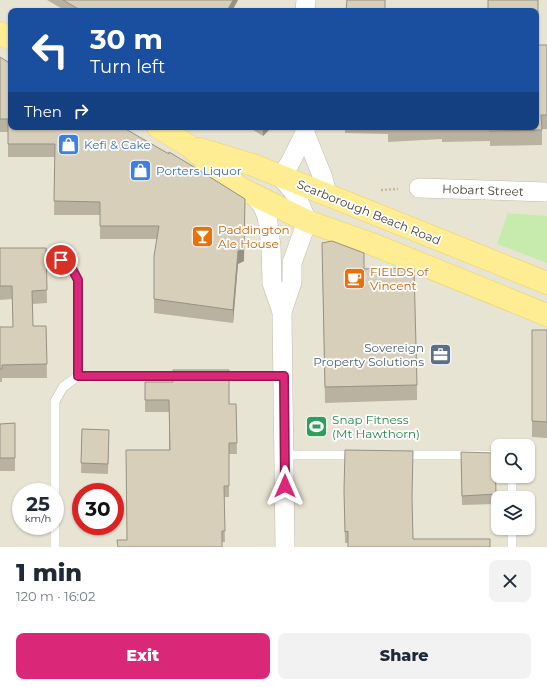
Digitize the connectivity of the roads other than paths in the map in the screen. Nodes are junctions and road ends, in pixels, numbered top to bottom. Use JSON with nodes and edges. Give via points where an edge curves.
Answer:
{"nodes":[{"id":1,"x":163,"y":130,"type":"edge"},
{"id":2,"x":305,"y":130,"type":"edge"},
{"id":3,"x":189,"y":146,"type":"junction"},
{"id":4,"x":281,"y":177,"type":"junction"},
{"id":5,"x":419,"y":188,"type":"road end"},
{"id":6,"x":547,"y":192,"type":"edge"},
{"id":7,"x":253,"y":194,"type":"junction"},
{"id":8,"x":327,"y":195,"type":"junction"},
{"id":9,"x":307,"y":221,"type":"junction"},
{"id":10,"x":23,"y":255,"type":"edge"},
{"id":11,"x":547,"y":282,"type":"edge"},
{"id":12,"x":282,"y":312,"type":"junction"},
{"id":13,"x":547,"y":314,"type":"edge"},
{"id":14,"x":78,"y":376,"type":"junction"},
{"id":15,"x":193,"y":376,"type":"edge"},
{"id":16,"x":208,"y":376,"type":"edge"},
{"id":17,"x":284,"y":376,"type":"junction"},
{"id":18,"x":285,"y":455,"type":"junction"},
{"id":19,"x":370,"y":455,"type":"edge"},
{"id":20,"x":393,"y":455,"type":"edge"},
{"id":21,"x":491,"y":456,"type":"edge"},
{"id":22,"x":512,"y":535,"type":"edge"},
{"id":23,"x":55,"y":547,"type":"edge"},
{"id":24,"x":285,"y":547,"type":"edge"},
{"id":25,"x":512,"y":547,"type":"edge"}],
"edges":[{"from":1,"to":3,"type":"main road","name":"Scarborough Beach Road"},
{"from":2,"to":4,"type":"street"},
{"from":2,"to":8,"type":"street"},
{"from":3,"to":4,"type":"main road","name":"Scarborough Beach Road","via":[[253,165]]},
{"from":3,"to":7,"type":"main road","name":"Scarborough Beach Road","via":[[240,188]]},
{"from":4,"to":8,"type":"main road","name":"Scarborough Beach Road"},
{"from":4,"to":9,"type":"street","via":[[296,195]]},
{"from":5,"to":6,"type":"street","name":"Hobart Street"},
{"from":7,"to":9,"type":"main road","name":"Scarborough Beach Road"},
{"from":7,"to":12,"type":"street","via":[[267,216],[272,283]]},
{"from":8,"to":11,"type":"main road","name":"Scarborough Beach Road"},
{"from":9,"to":12,"type":"street","via":[[292,263],[292,282]]},
{"from":9,"to":13,"type":"main road","name":"Scarborough Beach Road","via":[[372,244]]},
{"from":10,"to":14,"type":"lane","via":[[52,255],[70,265],[78,280]]},
{"from":12,"to":17,"type":"street"},
{"from":14,"to":15,"type":"lane"},
{"from":14,"to":23,"type":"lane","via":[[63,387],[56,401]]},
{"from":16,"to":17,"type":"lane"},
{"from":17,"to":18,"type":"street"},
{"from":18,"to":19,"type":"lane"},
{"from":18,"to":24,"type":"street"},
{"from":20,"to":21,"type":"lane"},
{"from":22,"to":25,"type":"lane"}]}
